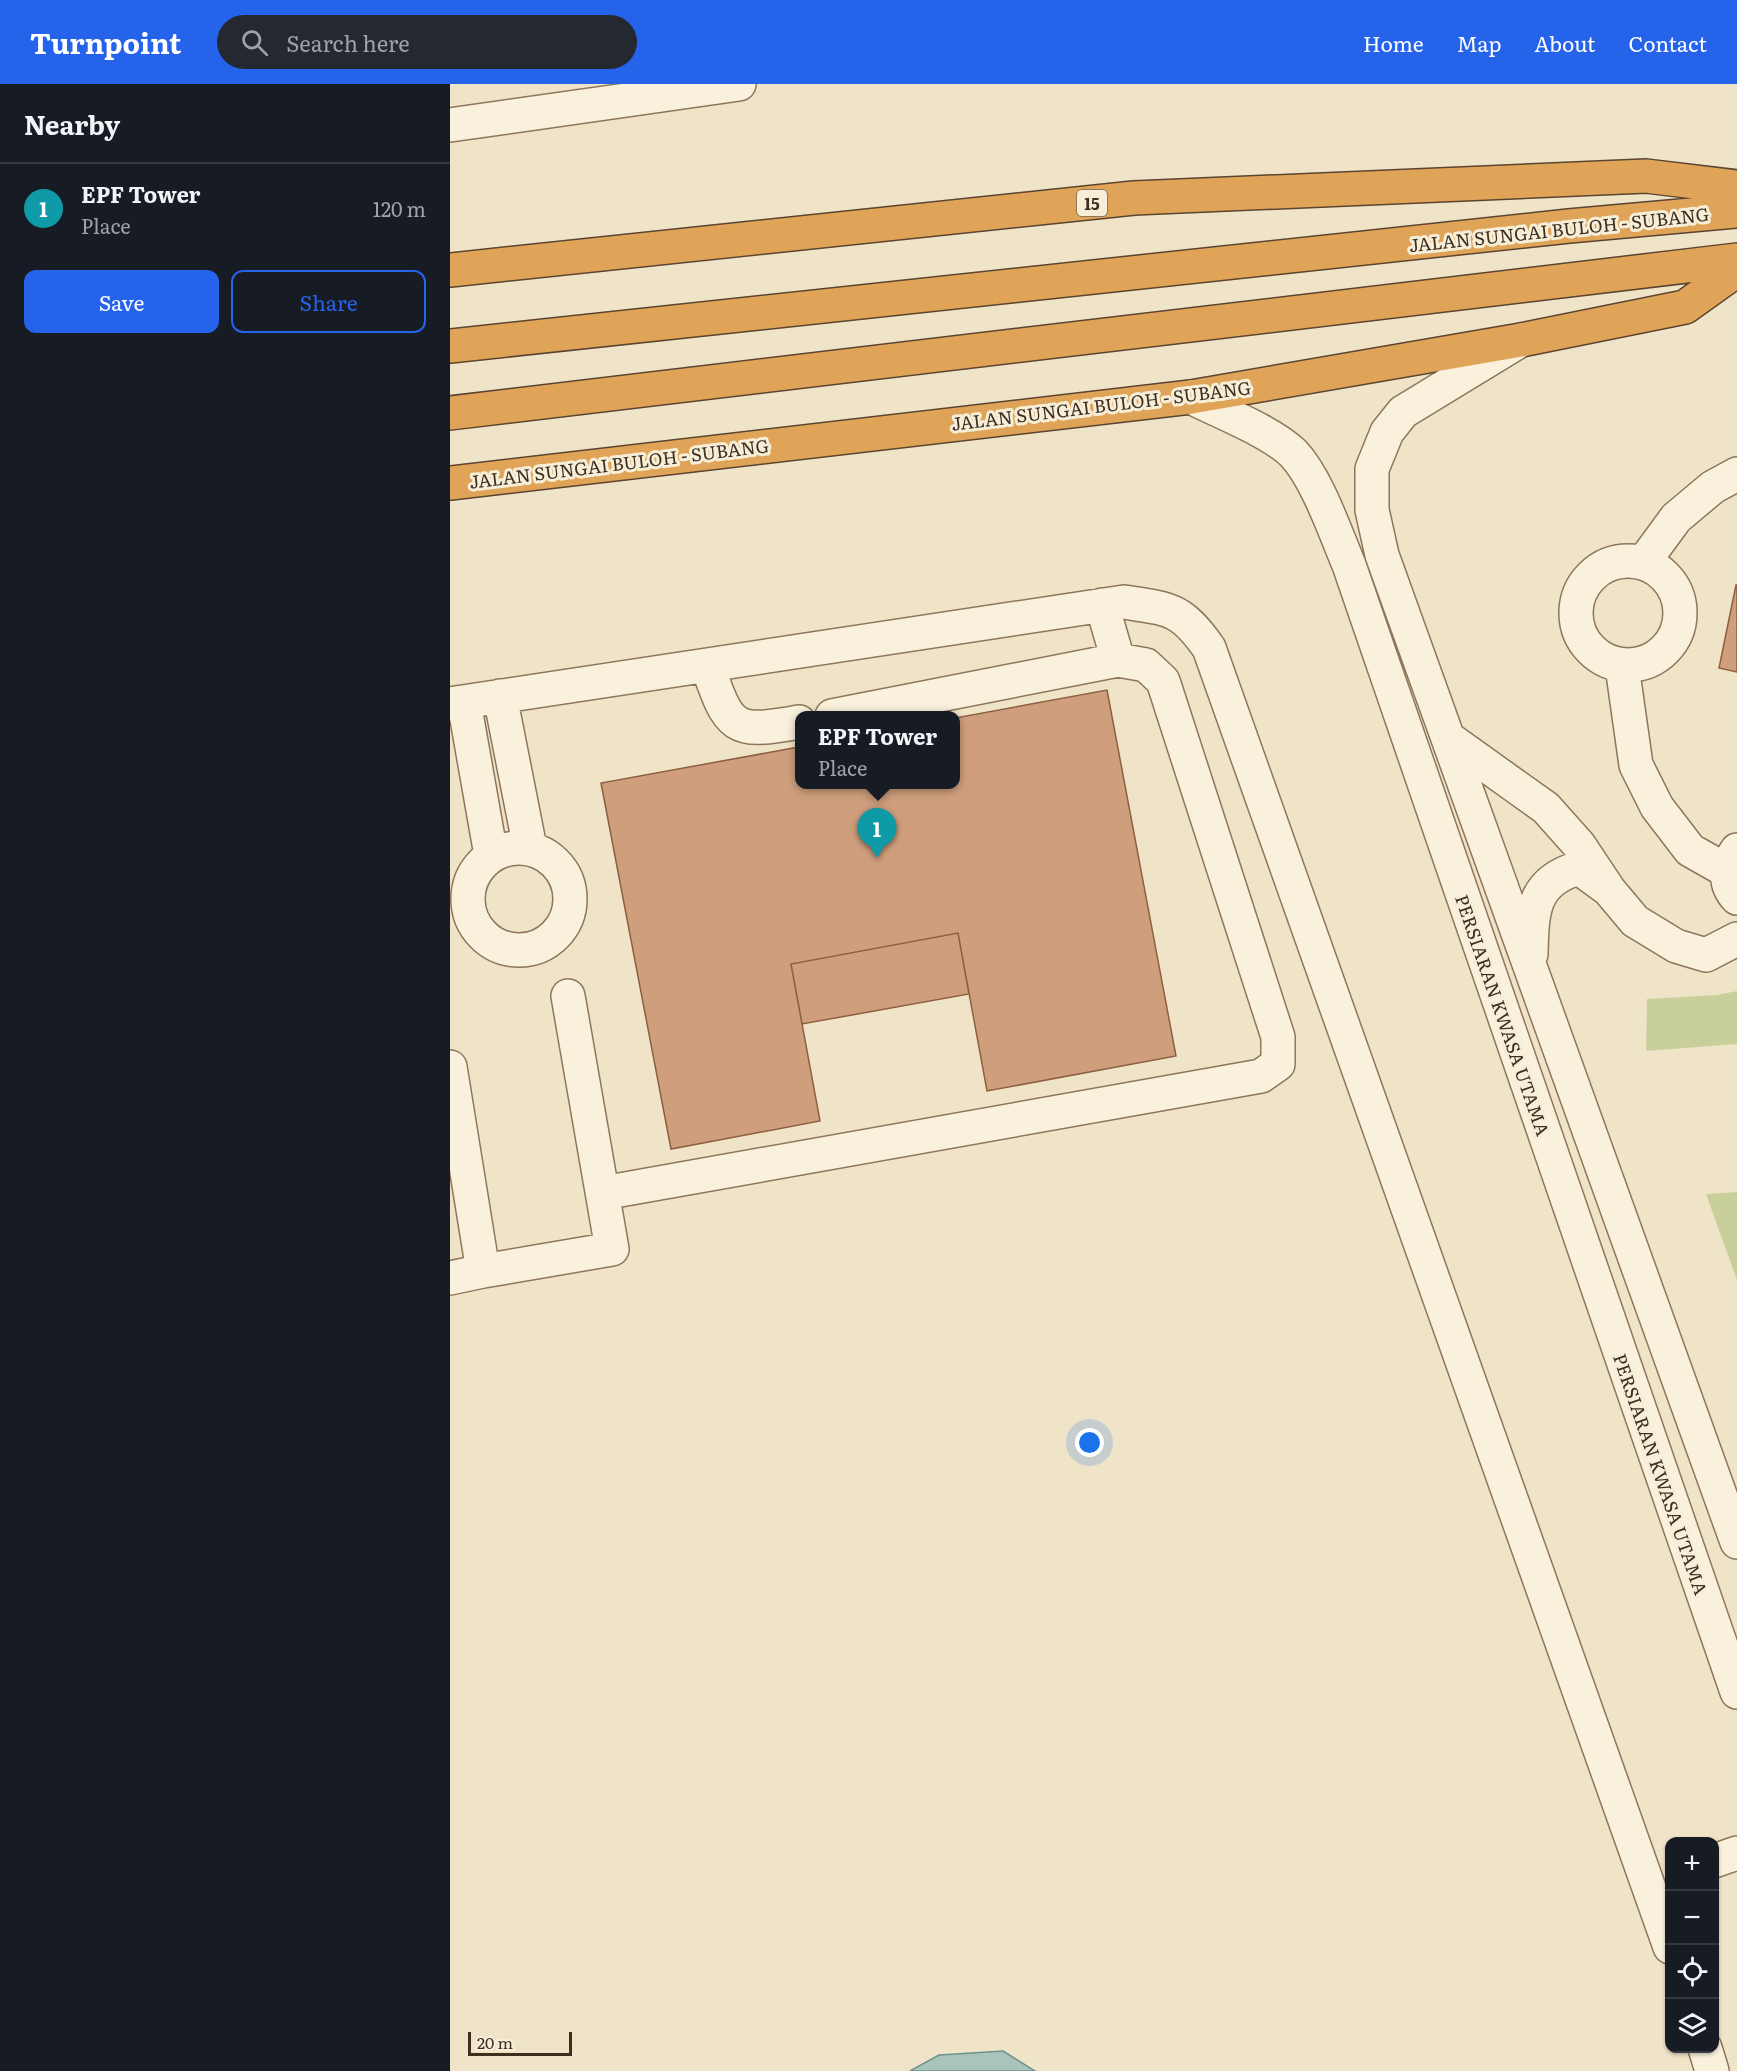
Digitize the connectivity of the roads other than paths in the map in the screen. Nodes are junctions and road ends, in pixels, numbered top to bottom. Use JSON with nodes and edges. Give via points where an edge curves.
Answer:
{"nodes":[{"id":1,"x":739,"y":84,"type":"edge"},
{"id":2,"x":450,"y":125,"type":"edge"},
{"id":3,"x":1737,"y":187,"type":"edge"},
{"id":4,"x":1737,"y":211,"type":"edge"},
{"id":5,"x":1737,"y":260,"type":"edge"},
{"id":6,"x":450,"y":270,"type":"edge"},
{"id":7,"x":1737,"y":270,"type":"edge"},
{"id":8,"x":1521,"y":340,"type":"junction"},
{"id":9,"x":450,"y":346,"type":"edge"},
{"id":10,"x":1191,"y":397,"type":"junction"},
{"id":11,"x":450,"y":413,"type":"edge"},
{"id":12,"x":1737,"y":474,"type":"edge"},
{"id":13,"x":450,"y":483,"type":"edge"},
{"id":14,"x":1643,"y":563,"type":"junction"},
{"id":15,"x":1102,"y":605,"type":"junction"},
{"id":16,"x":1118,"y":660,"type":"junction"},
{"id":17,"x":707,"y":665,"type":"junction"},
{"id":18,"x":1622,"y":666,"type":"junction"},
{"id":19,"x":500,"y":696,"type":"junction"},
{"id":20,"x":457,"y":703,"type":"edge"},
{"id":21,"x":858,"y":711,"type":"edge"},
{"id":22,"x":795,"y":723,"type":"edge"},
{"id":23,"x":1448,"y":738,"type":"junction"},
{"id":24,"x":530,"y":848,"type":"junction"},
{"id":25,"x":491,"y":855,"type":"junction"},
{"id":26,"x":1734,"y":873,"type":"edge"},
{"id":27,"x":1609,"y":890,"type":"junction"},
{"id":28,"x":1737,"y":939,"type":"edge"},
{"id":29,"x":1531,"y":970,"type":"junction"},
{"id":30,"x":568,"y":996,"type":"dead end"},
{"id":31,"x":450,"y":1067,"type":"edge"},
{"id":32,"x":603,"y":1193,"type":"junction"},
{"id":33,"x":483,"y":1271,"type":"junction"},
{"id":34,"x":450,"y":1278,"type":"edge"},
{"id":35,"x":1737,"y":1542,"type":"edge"},
{"id":36,"x":1737,"y":1692,"type":"edge"},
{"id":37,"x":1737,"y":1853,"type":"edge"},
{"id":38,"x":1719,"y":1859,"type":"edge"},
{"id":39,"x":1658,"y":1882,"type":"edge"},
{"id":40,"x":1670,"y":1945,"type":"edge"},
{"id":41,"x":1706,"y":2053,"type":"edge"},
{"id":42,"x":1712,"y":2071,"type":"edge"}],
"edges":[{"from":1,"to":2,"type":"street"},
{"from":3,"to":6,"type":"highway","name":"JALAN SUNGAI BULOH - SUBANG","number":"15","via":[[1646,176],[1134,198]]},
{"from":4,"to":9,"type":"highway","name":"JALAN SUNGAI BULOH - SUBANG"},
{"from":5,"to":11,"type":"highway"},
{"from":7,"to":8,"type":"highway","name":"JALAN SUNGAI BULOH - SUBANG","via":[[1685,307]]},
{"from":8,"to":10,"type":"highway","name":"JALAN SUNGAI BULOH - SUBANG"},
{"from":8,"to":23,"type":"street","via":[[1402,412],[1371,469],[1371,510],[1382,555]]},
{"from":10,"to":13,"type":"highway","name":"JALAN SUNGAI BULOH - SUBANG"},
{"from":10,"to":36,"type":"street","name":"PERSIARAN KWASA UTAMA","via":[[1293,453],[1322,501],[1348,565]]},
{"from":12,"to":14,"type":"street","via":[[1676,518]]},
{"from":14,"to":18,"type":"street","via":[[1671,583],[1681,616],[1668,648],[1655,659]]},
{"from":14,"to":18,"type":"street","via":[[1609,564],[1583,586],[1577,602],[1576,620],[1591,651]]},
{"from":15,"to":16,"type":"street"},
{"from":15,"to":17,"type":"street"},
{"from":15,"to":39,"type":"street","via":[[1124,602],[1165,608],[1192,623],[1209,648]]},
{"from":16,"to":21,"type":"street"},
{"from":16,"to":32,"type":"street","via":[[1146,665],[1163,681],[1278,1037],[1278,1064],[1261,1076]]},
{"from":17,"to":19,"type":"street"},
{"from":17,"to":22,"type":"street","via":[[723,712],[739,723],[759,730]]},
{"from":18,"to":26,"type":"street","via":[[1636,765],[1657,807],[1690,850]]},
{"from":19,"to":20,"type":"street"},
{"from":19,"to":24,"type":"street"},
{"from":20,"to":25,"type":"street"},
{"from":23,"to":27,"type":"street","via":[[1546,808],[1579,845]]},
{"from":23,"to":29,"type":"street"},
{"from":24,"to":25,"type":"street","via":[[503,849]]},
{"from":24,"to":25,"type":"street","via":[[559,867],[570,900],[567,917],[558,932],[528,950],[494,944],[471,918],[467,900],[470,883],[478,867]]},
{"from":27,"to":28,"type":"street","via":[[1635,921],[1676,946],[1706,955]]},
{"from":27,"to":29,"type":"street","via":[[1579,868],[1562,873],[1539,893],[1532,917]]},
{"from":29,"to":35,"type":"street"},
{"from":30,"to":32,"type":"street"},
{"from":31,"to":33,"type":"street"},
{"from":32,"to":33,"type":"street","via":[[612,1249]]},
{"from":33,"to":34,"type":"street"},
{"from":37,"to":38,"type":"street"},
{"from":39,"to":40,"type":"street"},
{"from":41,"to":42,"type":"street"}]}
